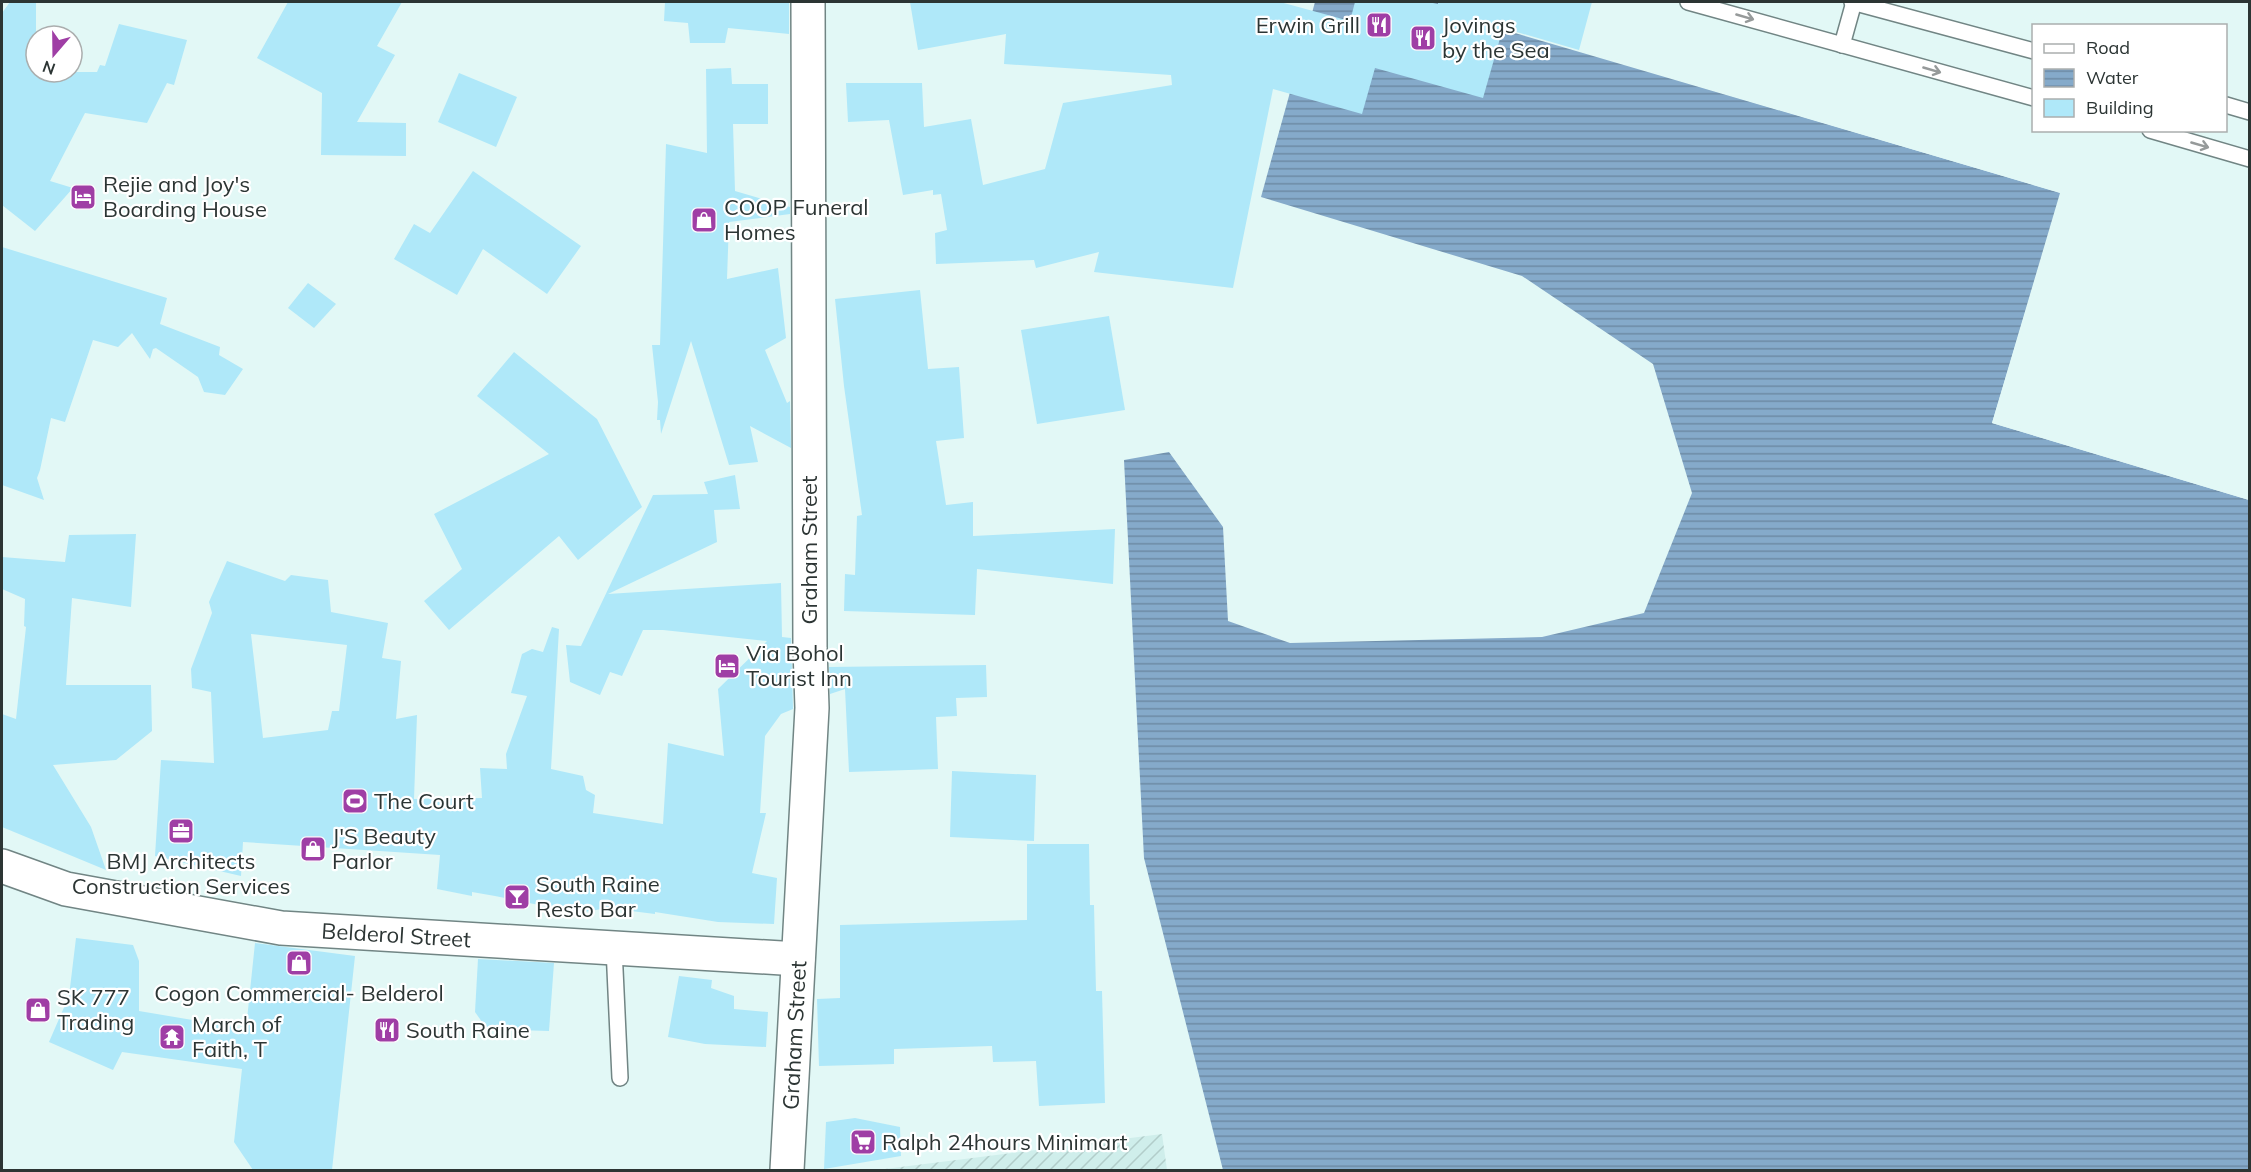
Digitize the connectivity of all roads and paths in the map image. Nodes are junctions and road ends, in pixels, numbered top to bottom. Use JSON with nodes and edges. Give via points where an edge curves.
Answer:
{"nodes":[{"id":1,"x":808,"y":2,"type":"edge"},
{"id":2,"x":1688,"y":2,"type":"edge"},
{"id":3,"x":1853,"y":2,"type":"edge"},
{"id":4,"x":1842,"y":45,"type":"junction"},
{"id":5,"x":2032,"y":50,"type":"edge"},
{"id":6,"x":2032,"y":97,"type":"edge"},
{"id":7,"x":2227,"y":105,"type":"edge"},
{"id":8,"x":2250,"y":112,"type":"edge"},
{"id":9,"x":2157,"y":132,"type":"edge"},
{"id":10,"x":2250,"y":159,"type":"edge"},
{"id":11,"x":2,"y":866,"type":"edge"},
{"id":12,"x":614,"y":948,"type":"junction"},
{"id":13,"x":798,"y":959,"type":"junction"},
{"id":14,"x":620,"y":1078,"type":"dead end"},
{"id":15,"x":787,"y":1170,"type":"edge"}],
"edges":[{"from":1,"to":13,"type":"main road","name":"Graham Street","via":[[812,708]]},
{"from":2,"to":4,"type":"lane","one_way":true},
{"from":3,"to":4,"type":"lane"},
{"from":3,"to":5,"type":"lane"},
{"from":4,"to":6,"type":"lane","one_way":true},
{"from":7,"to":8,"type":"lane"},
{"from":9,"to":10,"type":"lane","one_way":true},
{"from":11,"to":12,"type":"main road","name":"Belderol Street","via":[[66,889],[281,928]]},
{"from":12,"to":13,"type":"main road","name":"Belderol Street"},
{"from":12,"to":14,"type":"lane"},
{"from":13,"to":15,"type":"main road","name":"Graham Street"}]}
